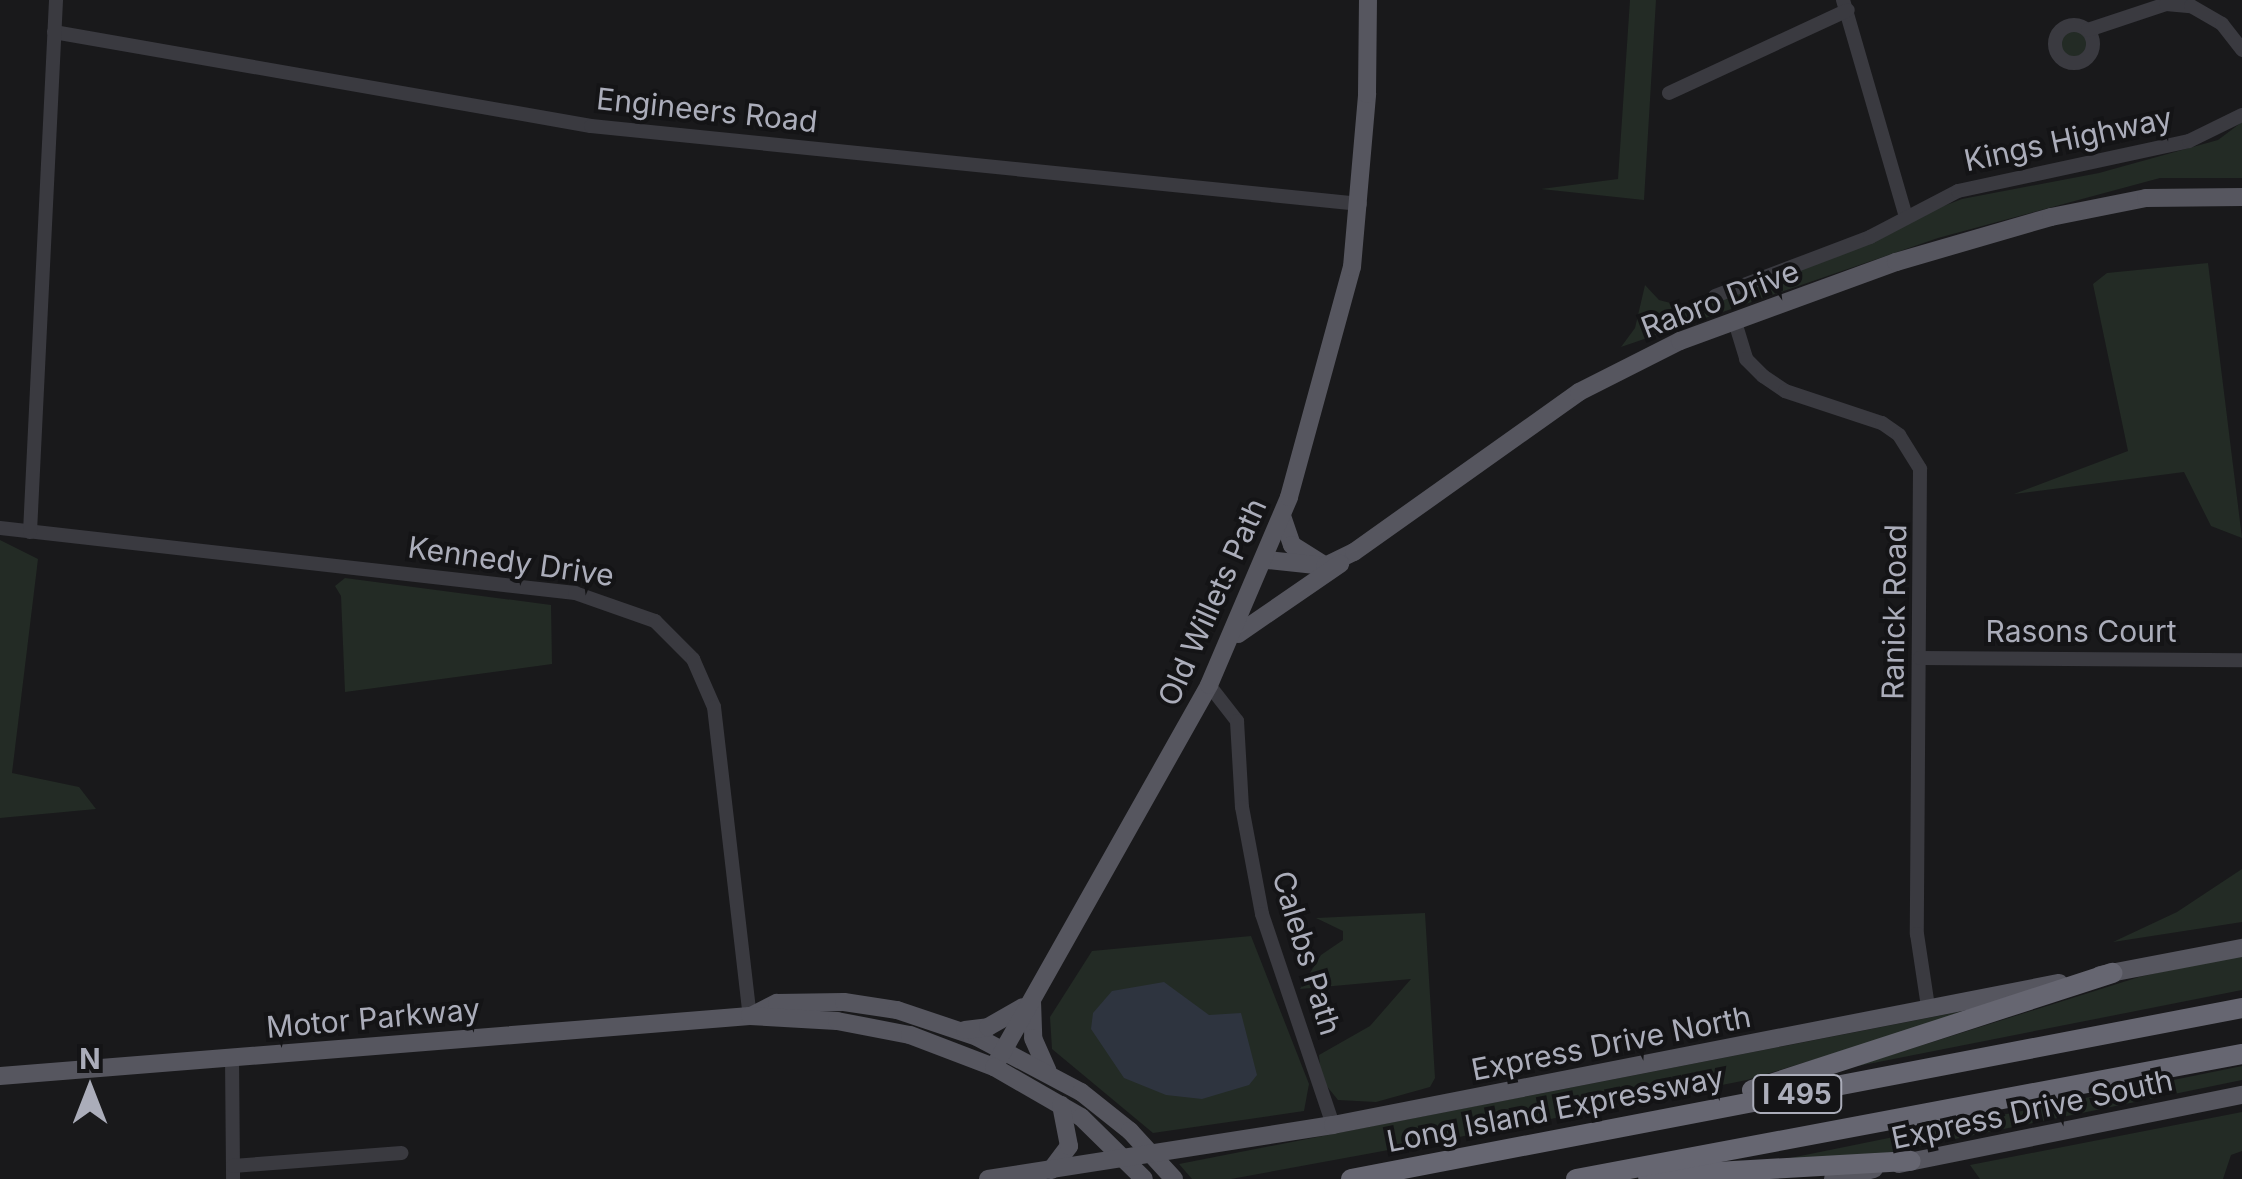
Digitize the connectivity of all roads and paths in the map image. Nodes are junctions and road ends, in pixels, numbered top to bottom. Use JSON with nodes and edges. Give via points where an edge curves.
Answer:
{"nodes":[{"id":1,"x":56,"y":0,"type":"edge"},
{"id":2,"x":1368,"y":0,"type":"edge"},
{"id":3,"x":1845,"y":5,"type":"edge"},
{"id":4,"x":2088,"y":30,"type":"dead end"},
{"id":5,"x":54,"y":32,"type":"junction"},
{"id":6,"x":2242,"y":50,"type":"edge"},
{"id":7,"x":1669,"y":93,"type":"dead end"},
{"id":8,"x":2242,"y":115,"type":"edge"},
{"id":9,"x":2242,"y":196,"type":"edge"},
{"id":10,"x":1360,"y":204,"type":"junction"},
{"id":11,"x":1906,"y":217,"type":"junction"},
{"id":12,"x":1716,"y":296,"type":"dead end"},
{"id":13,"x":1736,"y":322,"type":"junction"},
{"id":14,"x":1282,"y":516,"type":"junction"},
{"id":15,"x":0,"y":528,"type":"edge"},
{"id":16,"x":30,"y":532,"type":"junction"},
{"id":17,"x":1354,"y":552,"type":"junction"},
{"id":18,"x":1267,"y":560,"type":"junction"},
{"id":19,"x":1324,"y":566,"type":"junction"},
{"id":20,"x":1230,"y":641,"type":"junction"},
{"id":21,"x":1920,"y":658,"type":"junction"},
{"id":22,"x":2242,"y":660,"type":"edge"},
{"id":23,"x":1209,"y":685,"type":"junction"},
{"id":24,"x":2242,"y":948,"type":"edge"},
{"id":25,"x":2112,"y":973,"type":"junction"},
{"id":26,"x":1032,"y":1000,"type":"junction"},
{"id":27,"x":1928,"y":1007,"type":"junction"},
{"id":28,"x":2242,"y":1008,"type":"edge"},
{"id":29,"x":750,"y":1016,"type":"junction"},
{"id":30,"x":960,"y":1030,"type":"junction"},
{"id":31,"x":1005,"y":1048,"type":"junction"},
{"id":32,"x":2242,"y":1054,"type":"edge"},
{"id":33,"x":232,"y":1057,"type":"junction"},
{"id":34,"x":994,"y":1066,"type":"junction"},
{"id":35,"x":1048,"y":1072,"type":"junction"},
{"id":36,"x":0,"y":1076,"type":"edge"},
{"id":37,"x":2242,"y":1095,"type":"edge"},
{"id":38,"x":1061,"y":1105,"type":"junction"},
{"id":39,"x":1334,"y":1125,"type":"junction"},
{"id":40,"x":1533,"y":1144,"type":"junction"},
{"id":41,"x":400,"y":1154,"type":"dead end"},
{"id":42,"x":1154,"y":1158,"type":"junction"},
{"id":43,"x":1910,"y":1161,"type":"junction"},
{"id":44,"x":1134,"y":1168,"type":"edge"},
{"id":45,"x":1050,"y":1170,"type":"junction"},
{"id":46,"x":233,"y":1173,"type":"edge"},
{"id":47,"x":1601,"y":1174,"type":"junction"},
{"id":48,"x":988,"y":1179,"type":"edge"},
{"id":49,"x":1174,"y":1179,"type":"edge"},
{"id":50,"x":1351,"y":1179,"type":"edge"},
{"id":51,"x":1576,"y":1179,"type":"edge"},
{"id":52,"x":1833,"y":1179,"type":"edge"}],
"edges":[{"from":1,"to":5,"type":"street"},
{"from":2,"to":10,"type":"main road","name":"Old Willets Path"},
{"from":3,"to":7,"type":"street"},
{"from":3,"to":11,"type":"street"},
{"from":4,"to":6,"type":"street","via":[[2166,4],[2191,6],[2222,24]]},
{"from":5,"to":10,"type":"street","name":"Engineers Road","via":[[609,128]]},
{"from":5,"to":16,"type":"street"},
{"from":8,"to":11,"type":"street","name":"Kings Highway","via":[[2190,142],[1958,191]]},
{"from":9,"to":13,"type":"main road","name":"Rabro Drive","via":[[2146,198],[2050,216],[1896,262]]},
{"from":10,"to":14,"type":"main road","name":"Old Willets Path","via":[[1344,311]]},
{"from":11,"to":12,"type":"street","name":"Kings Highway","via":[[1870,238]]},
{"from":13,"to":17,"type":"main road","name":"Rabro Drive","via":[[1609,374]]},
{"from":13,"to":21,"type":"street","name":"Ranick Road","via":[[1746,359],[1763,376],[1882,423],[1912,451],[1923,496]]},
{"from":14,"to":18,"type":"main road","name":"Old Willets Path"},
{"from":14,"to":19,"type":"main road","via":[[1292,546]]},
{"from":15,"to":16,"type":"street","name":"Kennedy Drive"},
{"from":16,"to":29,"type":"street","name":"Kennedy Drive","via":[[575,592],[655,621],[693,659],[714,708]]},
{"from":17,"to":19,"type":"main road","name":"Rabro Drive"},
{"from":17,"to":20,"type":"main road"},
{"from":18,"to":19,"type":"main road"},
{"from":18,"to":20,"type":"main road","name":"Old Willets Path"},
{"from":20,"to":23,"type":"main road","name":"Old Willets Path"},
{"from":21,"to":22,"type":"street","name":"Rasons Court"},
{"from":21,"to":27,"type":"street","name":"Ranick Road","via":[[1917,934]]},
{"from":23,"to":26,"type":"main road","name":"Old Willets Path"},
{"from":23,"to":39,"type":"street","name":"Calebs Path","via":[[1237,721],[1242,807],[1261,911]]},
{"from":24,"to":25,"type":"main road","name":"Express Drive North"},
{"from":25,"to":27,"type":"main road","name":"Express Drive North"},
{"from":25,"to":40,"type":"highway","via":[[1767,1086]]},
{"from":26,"to":30,"type":"main road","via":[[1009,1019]]},
{"from":26,"to":31,"type":"main road","name":"Old Willets Path"},
{"from":26,"to":35,"type":"main road","via":[[1033,1038]]},
{"from":27,"to":39,"type":"main road","name":"Express Drive North"},
{"from":28,"to":40,"type":"highway","name":"Long Island Expressway","number":"I 495"},
{"from":29,"to":30,"type":"main road","name":"Motor Parkway","via":[[777,1003],[844,1002]]},
{"from":29,"to":33,"type":"main road","name":"Motor Parkway"},
{"from":29,"to":34,"type":"main road","name":"Motor Parkway","via":[[868,1025]]},
{"from":30,"to":31,"type":"main road","name":"Motor Parkway"},
{"from":31,"to":34,"type":"main road","name":"Old Willets Path"},
{"from":31,"to":35,"type":"main road","name":"Motor Parkway"},
{"from":32,"to":47,"type":"highway","number":"I 495"},
{"from":33,"to":36,"type":"main road","name":"Motor Parkway"},
{"from":33,"to":46,"type":"street"},
{"from":34,"to":38,"type":"main road","name":"Motor Parkway"},
{"from":35,"to":42,"type":"main road","name":"Motor Parkway","via":[[1110,1114]]},
{"from":37,"to":43,"type":"main road","name":"Express Drive South"},
{"from":38,"to":44,"type":"main road","name":"Motor Parkway"},
{"from":38,"to":45,"type":"main road","via":[[1069,1146]]},
{"from":39,"to":42,"type":"main road","name":"Express Drive North"},
{"from":40,"to":50,"type":"highway","name":"Long Island Expressway","number":"I 495"},
{"from":41,"to":46,"type":"street"},
{"from":42,"to":44,"type":"main road","name":"Express Drive North"},
{"from":42,"to":49,"type":"main road","name":"Motor Parkway"},
{"from":43,"to":47,"type":"highway"},
{"from":43,"to":52,"type":"main road","name":"Express Drive South"},
{"from":44,"to":45,"type":"main road","name":"Express Drive North"},
{"from":45,"to":48,"type":"main road","name":"Express Drive North"},
{"from":47,"to":51,"type":"highway","number":"I 495"}]}
